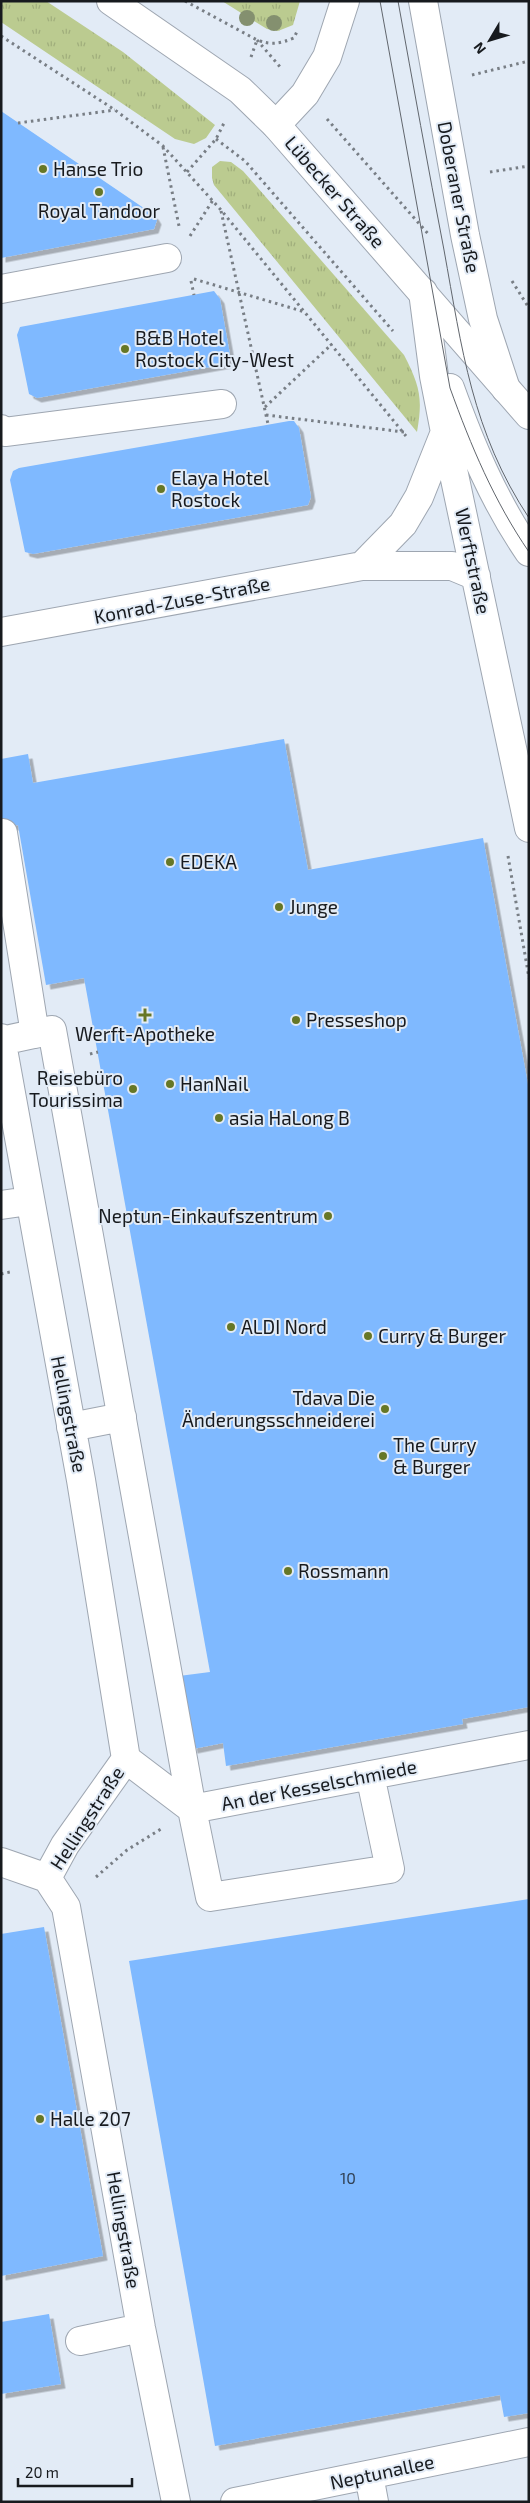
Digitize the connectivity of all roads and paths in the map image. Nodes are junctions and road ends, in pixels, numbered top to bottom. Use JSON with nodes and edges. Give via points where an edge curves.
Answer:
{"nodes":[{"id":1,"x":111,"y":1,"type":"edge"},
{"id":2,"x":346,"y":1,"type":"edge"},
{"id":3,"x":423,"y":1,"type":"edge"},
{"id":4,"x":187,"y":2,"type":"edge"},
{"id":5,"x":301,"y":23,"type":"dead end"},
{"id":6,"x":1,"y":36,"type":"edge"},
{"id":7,"x":257,"y":40,"type":"junction"},
{"id":8,"x":529,"y":61,"type":"edge"},
{"id":9,"x":472,"y":75,"type":"dead end"},
{"id":10,"x":305,"y":94,"type":"junction"},
{"id":11,"x":116,"y":110,"type":"junction"},
{"id":12,"x":18,"y":122,"type":"dead end"},
{"id":13,"x":276,"y":125,"type":"junction"},
{"id":14,"x":163,"y":146,"type":"junction"},
{"id":15,"x":529,"y":166,"type":"edge"},
{"id":16,"x":187,"y":172,"type":"junction"},
{"id":17,"x":490,"y":172,"type":"dead end"},
{"id":18,"x":212,"y":200,"type":"junction"},
{"id":19,"x":221,"y":210,"type":"junction"},
{"id":20,"x":180,"y":228,"type":"dead end"},
{"id":21,"x":432,"y":238,"type":"dead end"},
{"id":22,"x":188,"y":239,"type":"dead end"},
{"id":23,"x":166,"y":258,"type":"dead end"},
{"id":24,"x":1,"y":289,"type":"edge"},
{"id":25,"x":239,"y":293,"type":"junction"},
{"id":26,"x":194,"y":296,"type":"dead end"},
{"id":27,"x":428,"y":299,"type":"junction"},
{"id":28,"x":306,"y":312,"type":"junction"},
{"id":29,"x":395,"y":333,"type":"dead end"},
{"id":30,"x":332,"y":344,"type":"junction"},
{"id":31,"x":506,"y":390,"type":"junction"},
{"id":32,"x":222,"y":404,"type":"dead end"},
{"id":33,"x":264,"y":407,"type":"junction"},
{"id":34,"x":266,"y":415,"type":"junction"},
{"id":35,"x":529,"y":415,"type":"edge"},
{"id":36,"x":268,"y":424,"type":"dead end"},
{"id":37,"x":1,"y":429,"type":"edge"},
{"id":38,"x":445,"y":432,"type":"junction"},
{"id":39,"x":529,"y":552,"type":"edge"},
{"id":40,"x":362,"y":566,"type":"junction"},
{"id":41,"x":476,"y":576,"type":"junction"},
{"id":42,"x":1,"y":632,"type":"edge"},
{"id":43,"x":529,"y":828,"type":"edge"},
{"id":44,"x":2,"y":833,"type":"dead end"},
{"id":45,"x":509,"y":861,"type":"dead end"},
{"id":46,"x":529,"y":978,"type":"edge"},
{"id":47,"x":35,"y":1034,"type":"junction"},
{"id":48,"x":1,"y":1040,"type":"edge"},
{"id":49,"x":29,"y":1201,"type":"junction"},
{"id":50,"x":1,"y":1205,"type":"edge"},
{"id":51,"x":122,"y":1417,"type":"junction"},
{"id":52,"x":71,"y":1427,"type":"junction"},
{"id":53,"x":529,"y":1745,"type":"edge"},
{"id":54,"x":126,"y":1759,"type":"junction"},
{"id":55,"x":370,"y":1775,"type":"junction"},
{"id":56,"x":192,"y":1809,"type":"junction"},
{"id":57,"x":1,"y":1862,"type":"edge"},
{"id":58,"x":47,"y":1878,"type":"junction"},
{"id":59,"x":96,"y":1878,"type":"dead end"},
{"id":60,"x":141,"y":2328,"type":"junction"},
{"id":61,"x":80,"y":2341,"type":"dead end"},
{"id":62,"x":529,"y":2442,"type":"edge"},
{"id":63,"x":369,"y":2475,"type":"junction"},
{"id":64,"x":176,"y":2502,"type":"edge"},
{"id":65,"x":235,"y":2502,"type":"edge"},
{"id":66,"x":374,"y":2502,"type":"edge"}],
"edges":[{"from":1,"to":13,"type":"street","name":"Lübecker Straße","via":[[240,90]]},
{"from":2,"to":10,"type":"street","via":[[327,57]]},
{"from":3,"to":31,"type":"street","name":"Doberaner Straße","via":[[465,236],[483,319]]},
{"from":4,"to":7,"type":"path"},
{"from":5,"to":7,"type":"path","via":[[294,38],[280,44]]},
{"from":6,"to":11,"type":"path"},
{"from":7,"to":10,"type":"path"},
{"from":8,"to":9,"type":"path"},
{"from":10,"to":13,"type":"street"},
{"from":10,"to":21,"type":"path"},
{"from":11,"to":12,"type":"path"},
{"from":11,"to":14,"type":"path"},
{"from":13,"to":27,"type":"street","name":"Lübecker Straße"},
{"from":14,"to":16,"type":"path"},
{"from":14,"to":20,"type":"path"},
{"from":15,"to":17,"type":"path"},
{"from":16,"to":18,"type":"path"},
{"from":16,"to":29,"type":"path","via":[[216,139],[245,161]]},
{"from":18,"to":19,"type":"path"},
{"from":18,"to":22,"type":"path"},
{"from":19,"to":25,"type":"path"},
{"from":19,"to":28,"type":"path"},
{"from":23,"to":24,"type":"street"},
{"from":25,"to":26,"type":"path","via":[[190,278]]},
{"from":25,"to":28,"type":"path"},
{"from":25,"to":33,"type":"path"},
{"from":27,"to":31,"type":"street","name":"Lübecker Straße"},
{"from":27,"to":38,"type":"street","name":"Werftstraße","via":[[434,376]]},
{"from":27,"to":39,"type":"street","via":[[450,388],[469,441],[488,483]]},
{"from":28,"to":30,"type":"path"},
{"from":30,"to":33,"type":"path"},
{"from":30,"to":34,"type":"path","via":[[404,432]]},
{"from":31,"to":35,"type":"street","name":"Lübecker Straße"},
{"from":32,"to":37,"type":"street","via":[[5,432]]},
{"from":33,"to":34,"type":"path"},
{"from":34,"to":36,"type":"path"},
{"from":38,"to":40,"type":"street","via":[[420,497],[403,524]]},
{"from":38,"to":41,"type":"street","name":"Werftstraße"},
{"from":40,"to":41,"type":"street","name":"Konrad-Zuse-Straße","via":[[452,566]]},
{"from":40,"to":42,"type":"street","name":"Konrad-Zuse-Straße"},
{"from":41,"to":43,"type":"street","name":"Werftstraße"},
{"from":44,"to":47,"type":"street"},
{"from":45,"to":46,"type":"path"},
{"from":47,"to":48,"type":"street"},
{"from":47,"to":51,"type":"street","via":[[52,1030]]},
{"from":48,"to":49,"type":"street","name":"Hellingstraße"},
{"from":49,"to":50,"type":"street"},
{"from":49,"to":52,"type":"street","name":"Hellingstraße"},
{"from":51,"to":52,"type":"street"},
{"from":51,"to":56,"type":"street"},
{"from":52,"to":54,"type":"street","name":"Hellingstraße"},
{"from":53,"to":55,"type":"street","name":"An der Kesselschmiede"},
{"from":54,"to":56,"type":"street"},
{"from":54,"to":58,"type":"street","name":"Hellingstraße","via":[[65,1845]]},
{"from":55,"to":56,"type":"street","name":"An der Kesselschmiede"},
{"from":55,"to":56,"type":"street","via":[[390,1869],[210,1897]]},
{"from":56,"to":59,"type":"path","via":[[127,1850]]},
{"from":57,"to":58,"type":"street"},
{"from":58,"to":60,"type":"street","name":"Hellingstraße","via":[[66,1907]]},
{"from":60,"to":61,"type":"street"},
{"from":60,"to":64,"type":"street","name":"Hellingstraße"},
{"from":62,"to":63,"type":"street","name":"Neptunallee"},
{"from":63,"to":65,"type":"street","name":"Neptunallee"},
{"from":63,"to":66,"type":"street"}]}
